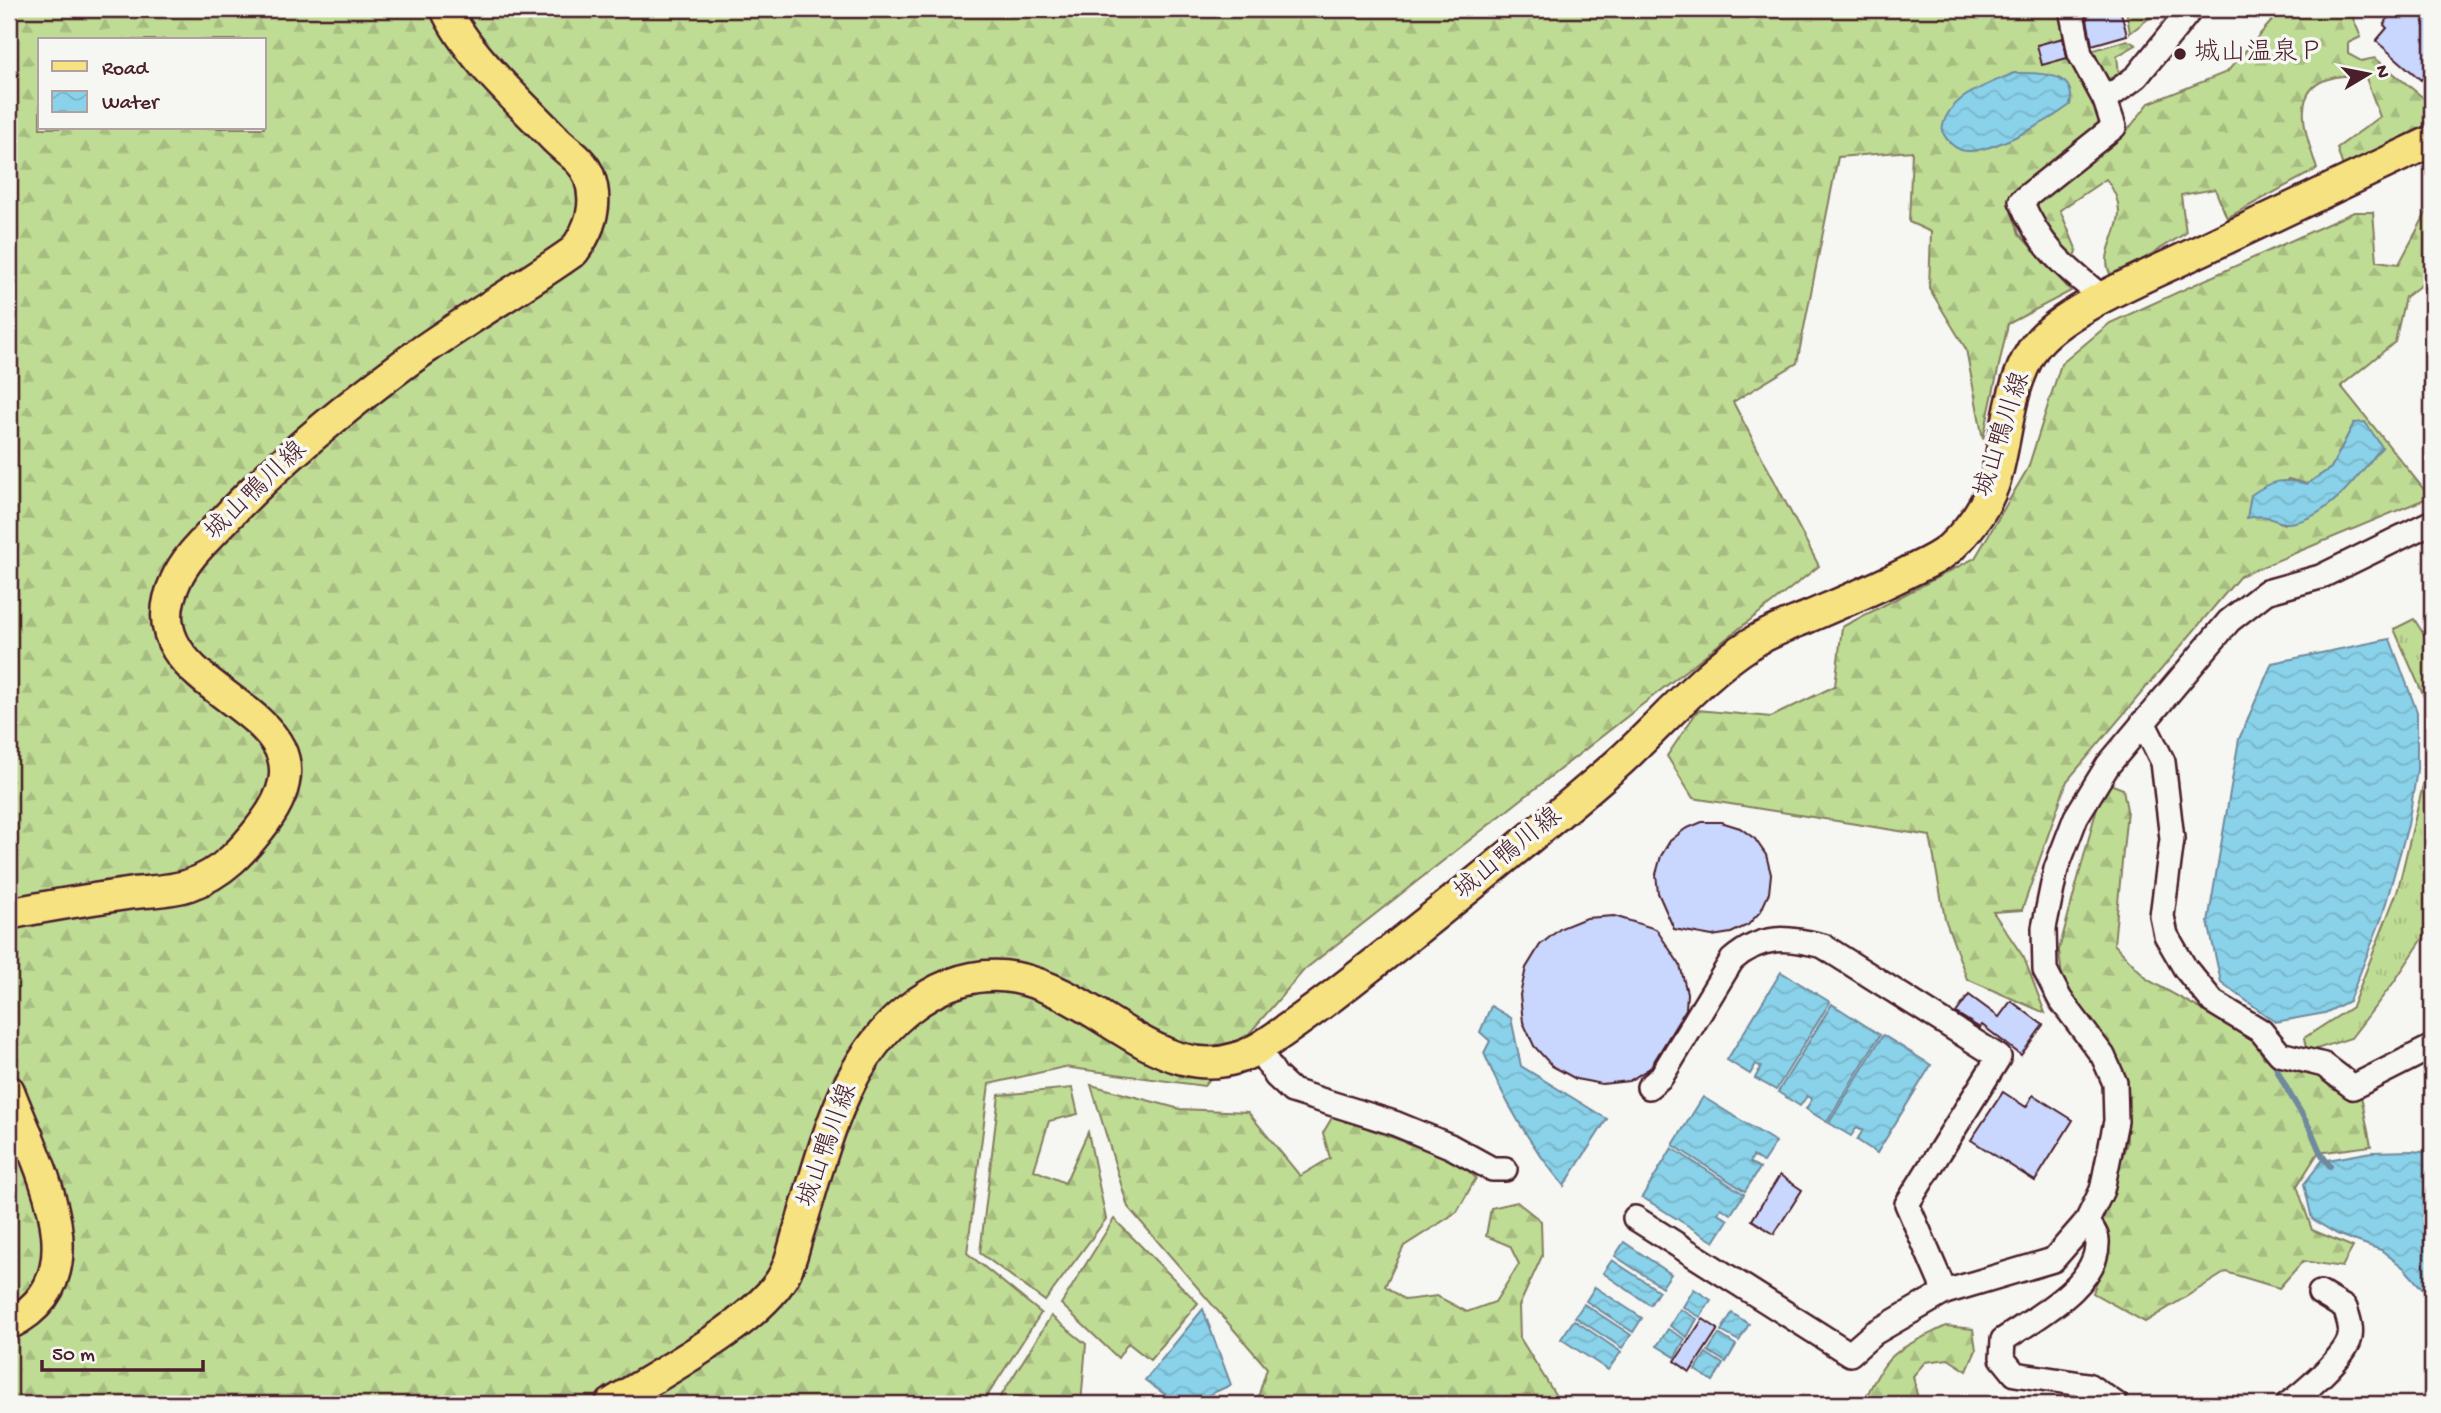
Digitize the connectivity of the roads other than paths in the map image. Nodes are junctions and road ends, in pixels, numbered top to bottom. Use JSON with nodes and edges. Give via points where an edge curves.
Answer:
{"nodes":[{"id":1,"x":446,"y":9,"type":"edge"},
{"id":2,"x":2071,"y":9,"type":"edge"},
{"id":3,"x":2191,"y":9,"type":"edge"},
{"id":4,"x":2105,"y":100,"type":"junction"},
{"id":5,"x":2432,"y":141,"type":"edge"},
{"id":6,"x":2103,"y":298,"type":"junction"},
{"id":7,"x":2432,"y":522,"type":"edge"},
{"id":8,"x":2143,"y":722,"type":"junction"},
{"id":9,"x":9,"y":914,"type":"edge"},
{"id":10,"x":2432,"y":1047,"type":"edge"},
{"id":11,"x":1258,"y":1048,"type":"junction"},
{"id":12,"x":1649,"y":1087,"type":"dead end"},
{"id":13,"x":9,"y":1090,"type":"edge"},
{"id":14,"x":1505,"y":1169,"type":"dead end"},
{"id":15,"x":1635,"y":1219,"type":"dead end"},
{"id":16,"x":2087,"y":1221,"type":"junction"},
{"id":17,"x":1945,"y":1292,"type":"junction"},
{"id":18,"x":2320,"y":1293,"type":"dead end"},
{"id":19,"x":9,"y":1324,"type":"edge"},
{"id":20,"x":611,"y":1404,"type":"edge"},
{"id":21,"x":2116,"y":1404,"type":"edge"},
{"id":22,"x":2288,"y":1404,"type":"edge"}],
"edges":[{"from":1,"to":9,"type":"main road","name":"城山鴨川線","via":[[458,35],[580,161],[589,176],[594,202],[589,230],[575,251],[405,363],[268,474],[192,555],[175,580],[167,609],[171,639],[212,687],[259,722],[282,747],[287,766],[285,788],[273,812],[244,850],[188,886]]},
{"from":2,"to":4,"type":"street","via":[[2080,54]]},
{"from":3,"to":4,"type":"street","via":[[2137,76]]},
{"from":4,"to":6,"type":"street","via":[[2114,127],[2021,201],[2034,232],[2064,267]]},
{"from":5,"to":6,"type":"main road","name":"城山鴨川線"},
{"from":6,"to":11,"type":"main road","name":"城山鴨川線","via":[[2057,324],[2035,346],[2004,425],[1995,480],[1975,521],[1944,554],[1756,639],[1706,677],[1647,738],[1480,879],[1312,1014]]},
{"from":7,"to":8,"type":"street","via":[[2320,577],[2266,592],[2229,621]]},
{"from":8,"to":10,"type":"street","via":[[2163,762],[2172,839],[2162,916],[2166,935],[2213,1002],[2261,1031],[2280,1054],[2324,1065],[2353,1087]]},
{"from":8,"to":16,"type":"street","via":[[2108,765],[2076,817],[2056,870],[2044,928],[2045,970],[2060,999],[2103,1056],[2115,1083],[2116,1121],[2102,1190]]},
{"from":11,"to":14,"type":"street","via":[[1292,1091],[1394,1123],[1492,1169]]},
{"from":11,"to":20,"type":"main road","name":"城山鴨川線","via":[[1238,1060],[1180,1059],[1046,986],[1011,976],[979,974],[953,981],[904,1012],[872,1047],[845,1089],[784,1275],[759,1309]]},
{"from":12,"to":17,"type":"street","via":[[1661,1077],[1732,960],[1749,945],[1764,940],[1800,940],[1823,946],[1999,1057],[1907,1204]]},
{"from":13,"to":19,"type":"main road","via":[[54,1210],[60,1240],[56,1271],[41,1297],[22,1318]]},
{"from":15,"to":17,"type":"street","via":[[1850,1354],[1874,1333]]},
{"from":16,"to":17,"type":"street","via":[[2053,1260]]},
{"from":16,"to":21,"type":"street","via":[[2097,1239],[2093,1264],[2083,1282],[2003,1340],[2002,1357],[2015,1374],[2088,1385]]},
{"from":18,"to":22,"type":"street","via":[[2345,1308],[2351,1327],[2348,1345]]}]}
